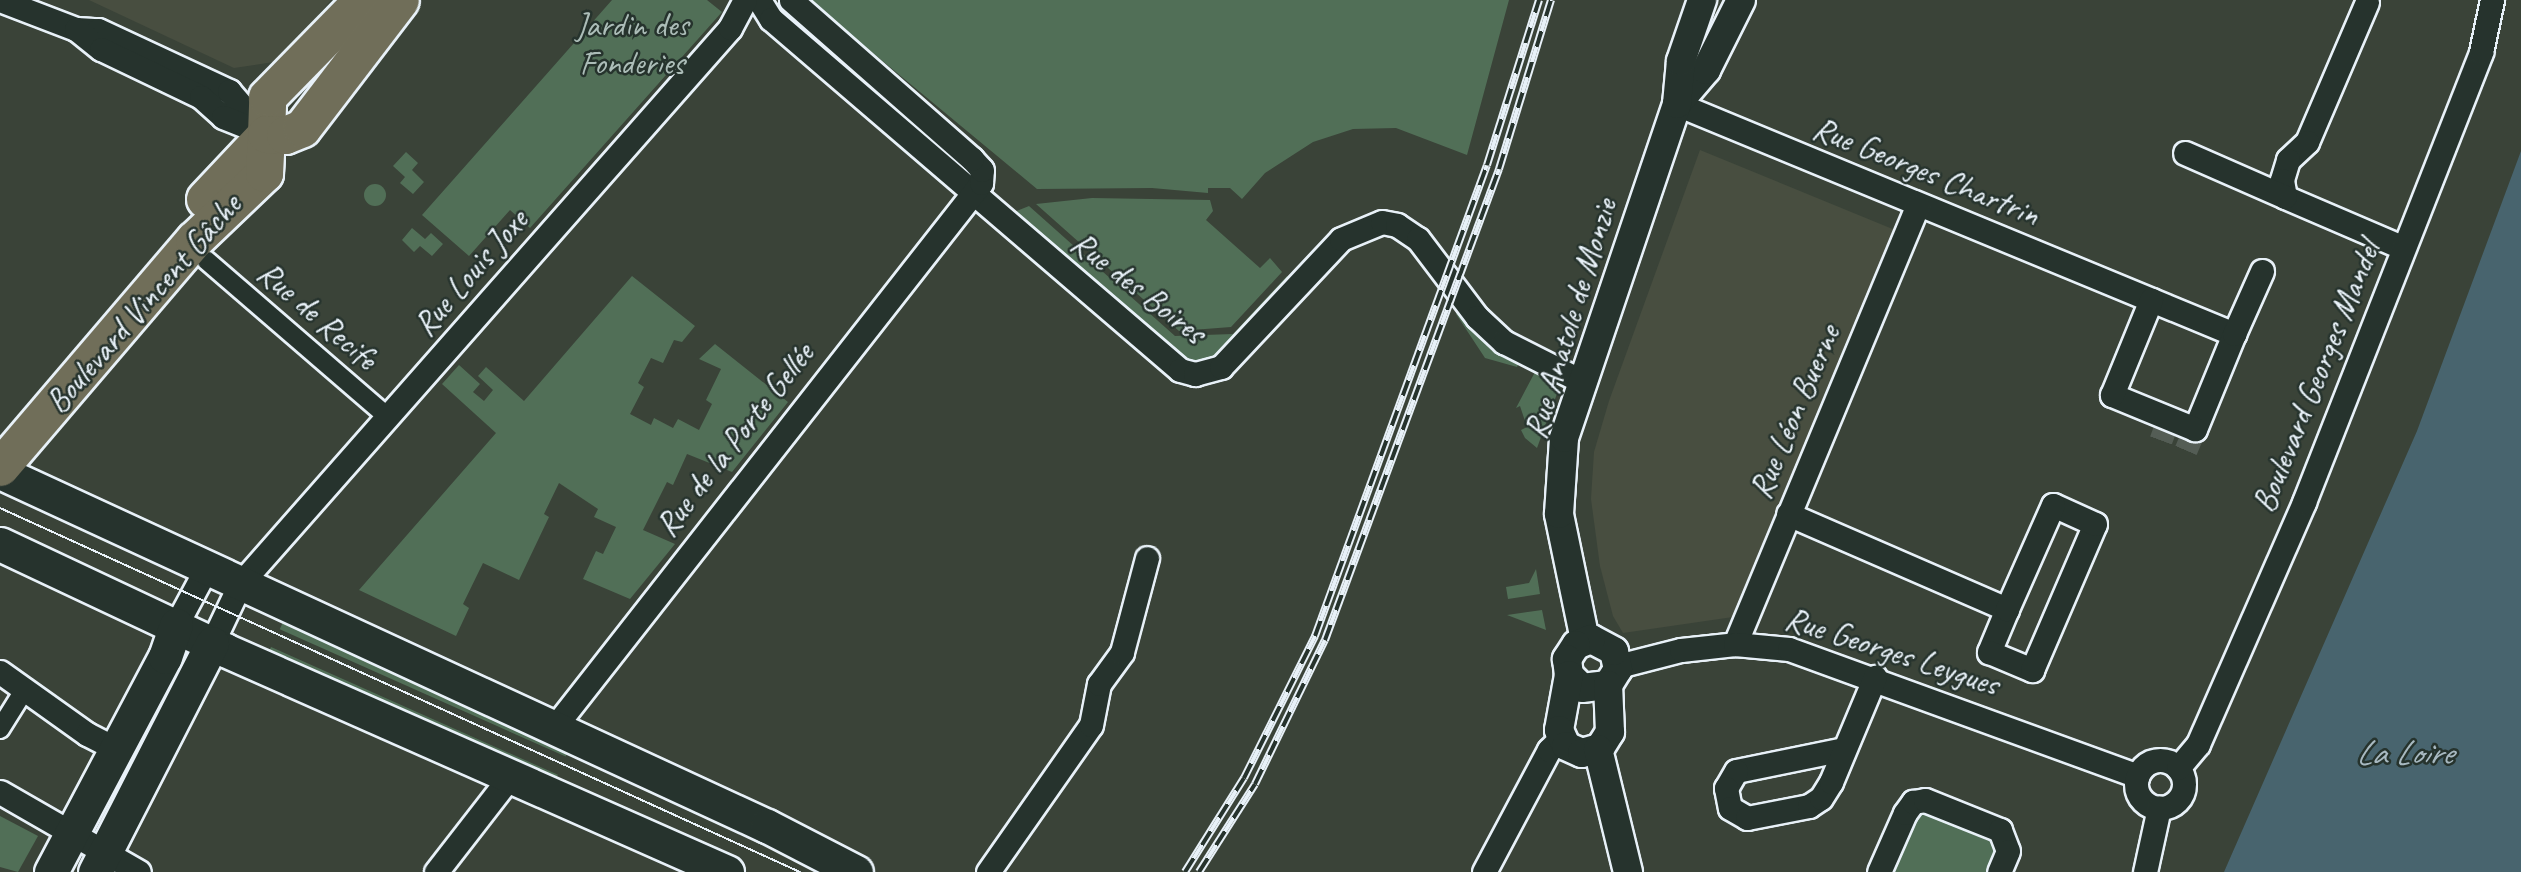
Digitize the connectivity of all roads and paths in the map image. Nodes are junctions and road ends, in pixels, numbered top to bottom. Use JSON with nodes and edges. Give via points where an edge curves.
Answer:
{"nodes":[{"id":1,"x":0,"y":0,"type":"edge"},
{"id":2,"x":362,"y":0,"type":"edge"},
{"id":3,"x":400,"y":0,"type":"edge"},
{"id":4,"x":745,"y":0,"type":"edge"},
{"id":5,"x":759,"y":0,"type":"edge"},
{"id":6,"x":791,"y":0,"type":"edge"},
{"id":7,"x":1702,"y":0,"type":"edge"},
{"id":8,"x":1741,"y":0,"type":"edge"},
{"id":9,"x":2492,"y":0,"type":"edge"},
{"id":10,"x":2367,"y":2,"type":"edge"},
{"id":11,"x":1677,"y":104,"type":"junction"},
{"id":12,"x":265,"y":135,"type":"junction"},
{"id":13,"x":2185,"y":153,"type":"dead end"},
{"id":14,"x":972,"y":194,"type":"junction"},
{"id":15,"x":2285,"y":197,"type":"junction"},
{"id":16,"x":1917,"y":206,"type":"junction"},
{"id":17,"x":2404,"y":248,"type":"junction"},
{"id":18,"x":206,"y":260,"type":"dead end"},
{"id":19,"x":2262,"y":271,"type":"dead end"},
{"id":20,"x":2151,"y":300,"type":"junction"},
{"id":21,"x":2234,"y":334,"type":"junction"},
{"id":22,"x":1581,"y":381,"type":"junction"},
{"id":23,"x":388,"y":416,"type":"junction"},
{"id":24,"x":0,"y":434,"type":"edge"},
{"id":25,"x":0,"y":470,"type":"edge"},
{"id":26,"x":1788,"y":514,"type":"junction"},
{"id":27,"x":0,"y":544,"type":"edge"},
{"id":28,"x":1147,"y":558,"type":"dead end"},
{"id":29,"x":206,"y":569,"type":"junction"},
{"id":30,"x":240,"y":584,"type":"junction"},
{"id":31,"x":2007,"y":609,"type":"junction"},
{"id":32,"x":176,"y":625,"type":"junction"},
{"id":33,"x":1586,"y":640,"type":"junction"},
{"id":34,"x":212,"y":643,"type":"junction"},
{"id":35,"x":1735,"y":644,"type":"junction"},
{"id":36,"x":0,"y":672,"type":"edge"},
{"id":37,"x":1569,"y":676,"type":"junction"},
{"id":38,"x":1613,"y":676,"type":"junction"},
{"id":39,"x":1875,"y":677,"type":"junction"},
{"id":40,"x":25,"y":689,"type":"junction"},
{"id":41,"x":1606,"y":714,"type":"junction"},
{"id":42,"x":1562,"y":726,"type":"junction"},
{"id":43,"x":0,"y":729,"type":"edge"},
{"id":44,"x":553,"y":729,"type":"junction"},
{"id":45,"x":117,"y":749,"type":"junction"},
{"id":46,"x":1598,"y":749,"type":"junction"},
{"id":47,"x":1844,"y":749,"type":"junction"},
{"id":48,"x":2178,"y":768,"type":"junction"},
{"id":49,"x":512,"y":774,"type":"junction"},
{"id":50,"x":2138,"y":776,"type":"junction"},
{"id":51,"x":0,"y":792,"type":"edge"},
{"id":52,"x":2159,"y":808,"type":"junction"},
{"id":53,"x":70,"y":835,"type":"junction"},
{"id":54,"x":99,"y":862,"type":"edge"},
{"id":55,"x":724,"y":871,"type":"edge"},
{"id":56,"x":51,"y":872,"type":"edge"},
{"id":57,"x":139,"y":872,"type":"edge"},
{"id":58,"x":436,"y":872,"type":"edge"},
{"id":59,"x":856,"y":872,"type":"edge"},
{"id":60,"x":988,"y":872,"type":"edge"},
{"id":61,"x":1484,"y":872,"type":"edge"},
{"id":62,"x":1628,"y":872,"type":"edge"},
{"id":63,"x":1879,"y":872,"type":"edge"},
{"id":64,"x":1999,"y":872,"type":"edge"},
{"id":65,"x":2145,"y":872,"type":"edge"}],
"edges":[{"from":1,"to":12,"type":"street","via":[[76,29],[98,30],[229,91]]},
{"from":2,"to":12,"type":"main road","name":"Boulevard Vincent Gâche","via":[[267,97]]},
{"from":3,"to":12,"type":"main road","via":[[302,128],[285,135]]},
{"from":4,"to":23,"type":"street","name":"Rue Louis Joxe","via":[[730,28]]},
{"from":5,"to":14,"type":"street","name":"Rue des Boires","via":[[771,19]]},
{"from":6,"to":14,"type":"street","via":[[972,159],[982,170],[981,183]]},
{"from":7,"to":11,"type":"street","name":"Rue Anatole de Monzie","via":[[1681,61]]},
{"from":8,"to":11,"type":"street","name":"Rue Anatole de Monzie","via":[[1706,70]]},
{"from":9,"to":17,"type":"street","name":"Boulevard Georges Mandel","via":[[2481,52]]},
{"from":10,"to":15,"type":"street","via":[[2307,142],[2288,160],[2282,180]]},
{"from":11,"to":16,"type":"street","name":"Rue Georges Chartrin"},
{"from":11,"to":22,"type":"street","name":"Rue Anatole de Monzie"},
{"from":12,"to":24,"type":"main road","name":"Boulevard Vincent Gâche","via":[[243,154]]},
{"from":12,"to":25,"type":"main road","name":"Boulevard Vincent Gâche","via":[[264,173],[202,231]]},
{"from":13,"to":15,"type":"street"},
{"from":14,"to":22,"type":"street","name":"Rue des Boires","via":[[1180,370],[1195,374],[1222,367],[1341,239],[1382,222],[1397,225],[1418,239],[1477,317],[1504,342]]},
{"from":14,"to":44,"type":"street","name":"Rue de la Porte Gellée"},
{"from":15,"to":17,"type":"street"},
{"from":16,"to":20,"type":"street","name":"Rue Georges Chartrin"},
{"from":16,"to":26,"type":"street","name":"Rue Léon Buerne"},
{"from":17,"to":48,"type":"street","name":"Boulevard Georges Mandel","via":[[2304,502],[2198,744]]},
{"from":18,"to":23,"type":"street","name":"Rue de Recife"},
{"from":19,"to":21,"type":"street"},
{"from":20,"to":21,"type":"street","name":"Rue Georges Chartrin"},
{"from":20,"to":21,"type":"street","via":[[2112,395],[2194,429]]},
{"from":22,"to":33,"type":"street","name":"Rue Anatole de Monzie","via":[[1564,438],[1559,514]]},
{"from":23,"to":30,"type":"street","name":"Rue Louis Joxe"},
{"from":25,"to":29,"type":"main road"},
{"from":26,"to":31,"type":"street"},
{"from":26,"to":35,"type":"street","name":"Rue Léon Buerne"},
{"from":27,"to":32,"type":"main road"},
{"from":28,"to":60,"type":"street","via":[[1122,652],[1099,684],[1091,725]]},
{"from":29,"to":30,"type":"main road"},
{"from":29,"to":32,"type":"street"},
{"from":30,"to":34,"type":"street","name":"Rue Louis Joxe"},
{"from":30,"to":44,"type":"main road"},
{"from":31,"to":31,"type":"street","via":[[1989,652],[2032,670],[2095,523],[2053,505]]},
{"from":32,"to":34,"type":"main road"},
{"from":32,"to":45,"type":"main road","via":[[165,657]]},
{"from":33,"to":37,"type":"street","via":[[1571,651]]},
{"from":33,"to":38,"type":"street","via":[[1608,644]]},
{"from":34,"to":49,"type":"main road"},
{"from":34,"to":54,"type":"main road"},
{"from":35,"to":38,"type":"street","name":"Rue Georges Leygues","via":[[1681,650]]},
{"from":35,"to":39,"type":"street","name":"Rue Georges Leygues","via":[[1789,649]]},
{"from":36,"to":40,"type":"street"},
{"from":37,"to":38,"type":"street","via":[[1582,688]]},
{"from":37,"to":42,"type":"street"},
{"from":38,"to":41,"type":"street"},
{"from":39,"to":47,"type":"street"},
{"from":39,"to":50,"type":"street","name":"Rue Georges Leygues"},
{"from":40,"to":43,"type":"street"},
{"from":40,"to":45,"type":"street"},
{"from":41,"to":42,"type":"street","via":[[1583,702]]},
{"from":41,"to":46,"type":"street","via":[[1610,732]]},
{"from":42,"to":46,"type":"street","via":[[1574,751]]},
{"from":42,"to":61,"type":"street"},
{"from":44,"to":59,"type":"main road"},
{"from":45,"to":53,"type":"main road"},
{"from":46,"to":62,"type":"street"},
{"from":47,"to":47,"type":"street","via":[[1821,798],[1809,806],[1747,818],[1730,808],[1726,788],[1736,771]]},
{"from":48,"to":50,"type":"street","via":[[2155,761]]},
{"from":48,"to":52,"type":"street","via":[[2183,791],[2174,804]]},
{"from":49,"to":55,"type":"main road"},
{"from":49,"to":58,"type":"street"},
{"from":50,"to":52,"type":"street","via":[[2140,797]]},
{"from":51,"to":53,"type":"street"},
{"from":52,"to":65,"type":"street"},
{"from":53,"to":54,"type":"street"},
{"from":53,"to":56,"type":"main road"},
{"from":54,"to":57,"type":"street"},
{"from":63,"to":64,"type":"street","via":[[1905,813],[1913,802],[1925,800],[2000,830],[2008,851]]}]}
